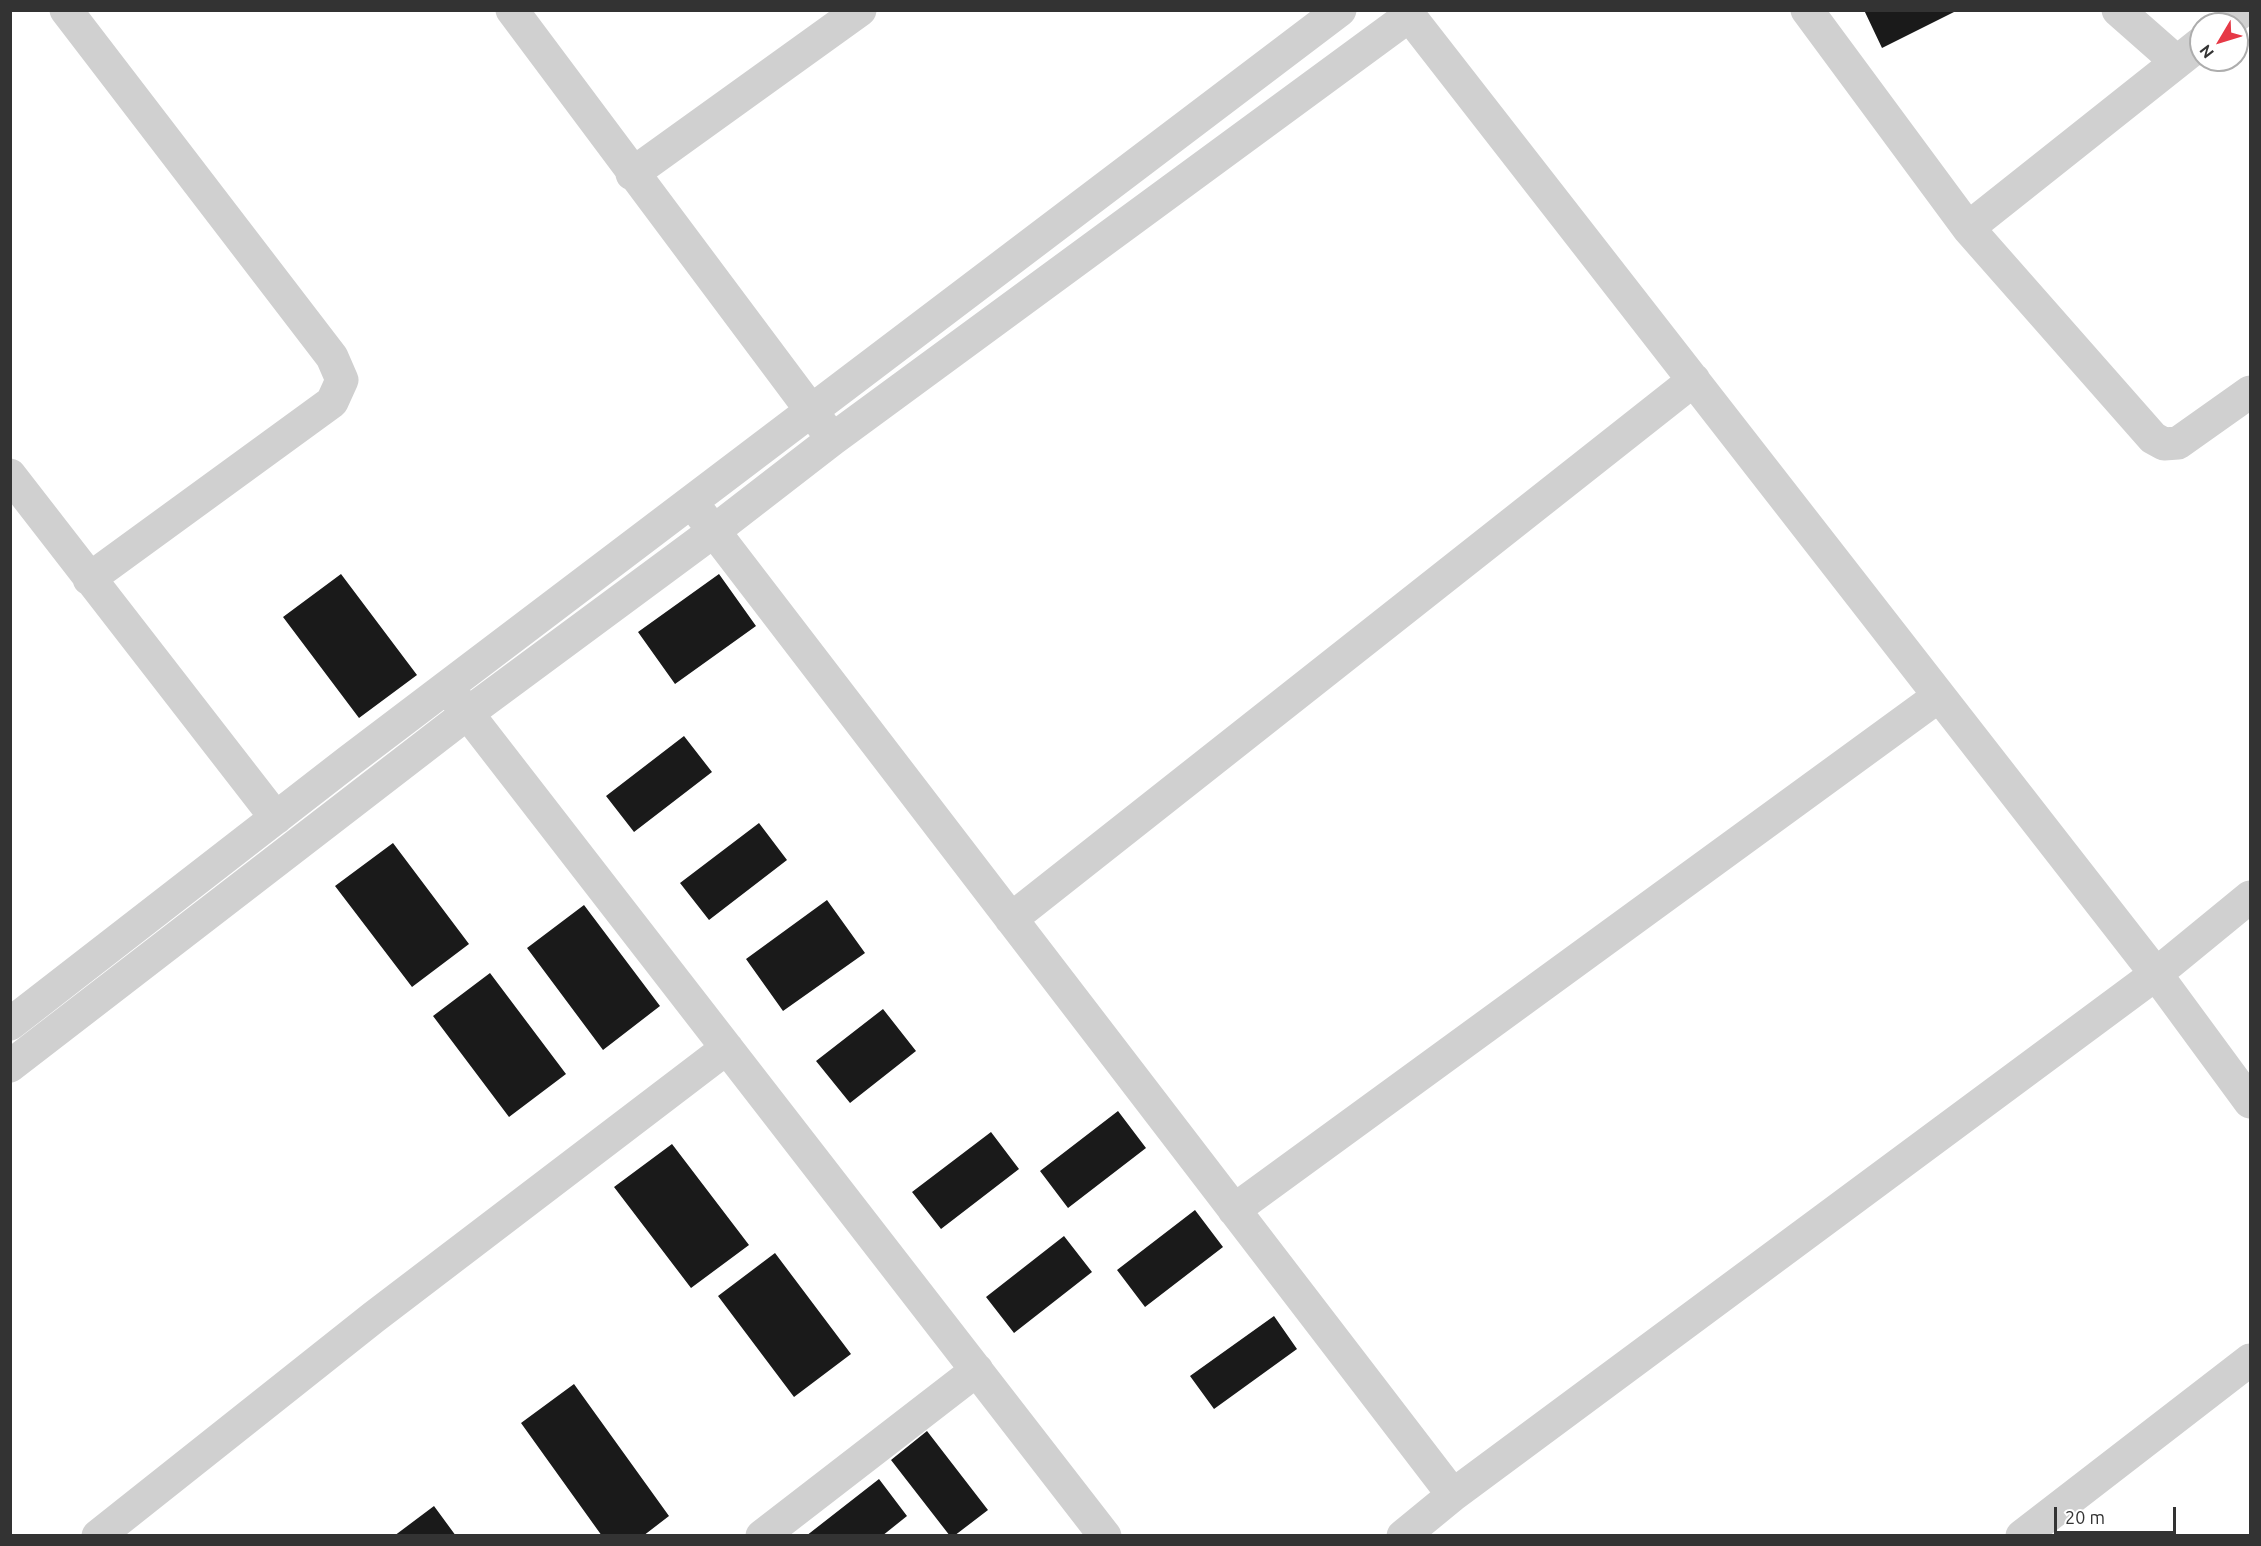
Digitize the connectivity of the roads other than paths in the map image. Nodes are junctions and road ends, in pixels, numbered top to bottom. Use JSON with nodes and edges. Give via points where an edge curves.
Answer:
{"nodes":[{"id":1,"x":66,"y":10,"type":"edge"},
{"id":2,"x":512,"y":10,"type":"edge"},
{"id":3,"x":860,"y":10,"type":"edge"},
{"id":4,"x":1340,"y":10,"type":"edge"},
{"id":5,"x":1807,"y":10,"type":"edge"},
{"id":6,"x":2118,"y":10,"type":"edge"},
{"id":7,"x":1407,"y":13,"type":"edge"},
{"id":8,"x":2189,"y":53,"type":"edge"},
{"id":9,"x":632,"y":174,"type":"junction"},
{"id":10,"x":1968,"y":228,"type":"junction"},
{"id":11,"x":1694,"y":380,"type":"junction"},
{"id":12,"x":2250,"y":392,"type":"edge"},
{"id":13,"x":812,"y":412,"type":"junction"},
{"id":14,"x":833,"y":439,"type":"junction"},
{"id":15,"x":10,"y":475,"type":"edge"},
{"id":16,"x":692,"y":504,"type":"junction"},
{"id":17,"x":714,"y":531,"type":"junction"},
{"id":18,"x":89,"y":579,"type":"junction"},
{"id":19,"x":447,"y":687,"type":"junction"},
{"id":20,"x":1939,"y":696,"type":"junction"},
{"id":21,"x":468,"y":713,"type":"junction"},
{"id":22,"x":276,"y":818,"type":"junction"},
{"id":23,"x":2250,"y":897,"type":"edge"},
{"id":24,"x":1011,"y":919,"type":"junction"},
{"id":25,"x":2156,"y":974,"type":"junction"},
{"id":26,"x":10,"y":1024,"type":"edge"},
{"id":27,"x":727,"y":1048,"type":"junction"},
{"id":28,"x":10,"y":1066,"type":"edge"},
{"id":29,"x":2250,"y":1102,"type":"edge"},
{"id":30,"x":1234,"y":1210,"type":"junction"},
{"id":31,"x":2250,"y":1360,"type":"edge"},
{"id":32,"x":977,"y":1370,"type":"junction"},
{"id":33,"x":1453,"y":1495,"type":"junction"},
{"id":34,"x":98,"y":1536,"type":"edge"},
{"id":35,"x":762,"y":1536,"type":"edge"},
{"id":36,"x":1105,"y":1536,"type":"edge"},
{"id":37,"x":1403,"y":1536,"type":"edge"},
{"id":38,"x":2022,"y":1536,"type":"edge"}],
"edges":[{"from":1,"to":18,"type":"street","via":[[332,357],[342,380],[332,402]]},
{"from":2,"to":9,"type":"street"},
{"from":3,"to":9,"type":"street"},
{"from":4,"to":13,"type":"street"},
{"from":5,"to":10,"type":"street"},
{"from":6,"to":8,"type":"street"},
{"from":7,"to":11,"type":"street"},
{"from":7,"to":14,"type":"street"},
{"from":8,"to":10,"type":"street"},
{"from":9,"to":13,"type":"street"},
{"from":10,"to":12,"type":"street","via":[[2153,438],[2164,444],[2178,443]]},
{"from":11,"to":20,"type":"street"},
{"from":11,"to":24,"type":"street"},
{"from":13,"to":14,"type":"street"},
{"from":13,"to":16,"type":"street"},
{"from":14,"to":17,"type":"street"},
{"from":15,"to":18,"type":"street"},
{"from":16,"to":17,"type":"street"},
{"from":16,"to":19,"type":"street"},
{"from":17,"to":21,"type":"street"},
{"from":17,"to":24,"type":"street"},
{"from":18,"to":22,"type":"street"},
{"from":19,"to":21,"type":"street"},
{"from":19,"to":22,"type":"street"},
{"from":20,"to":25,"type":"street"},
{"from":20,"to":30,"type":"street"},
{"from":21,"to":27,"type":"street"},
{"from":21,"to":28,"type":"street"},
{"from":22,"to":26,"type":"street"},
{"from":23,"to":25,"type":"street"},
{"from":24,"to":30,"type":"street"},
{"from":25,"to":29,"type":"street"},
{"from":25,"to":33,"type":"street"},
{"from":27,"to":32,"type":"street"},
{"from":27,"to":34,"type":"street","via":[[374,1317]]},
{"from":30,"to":33,"type":"street"},
{"from":31,"to":38,"type":"street"},
{"from":32,"to":35,"type":"street"},
{"from":32,"to":36,"type":"street"},
{"from":33,"to":37,"type":"street"}]}
